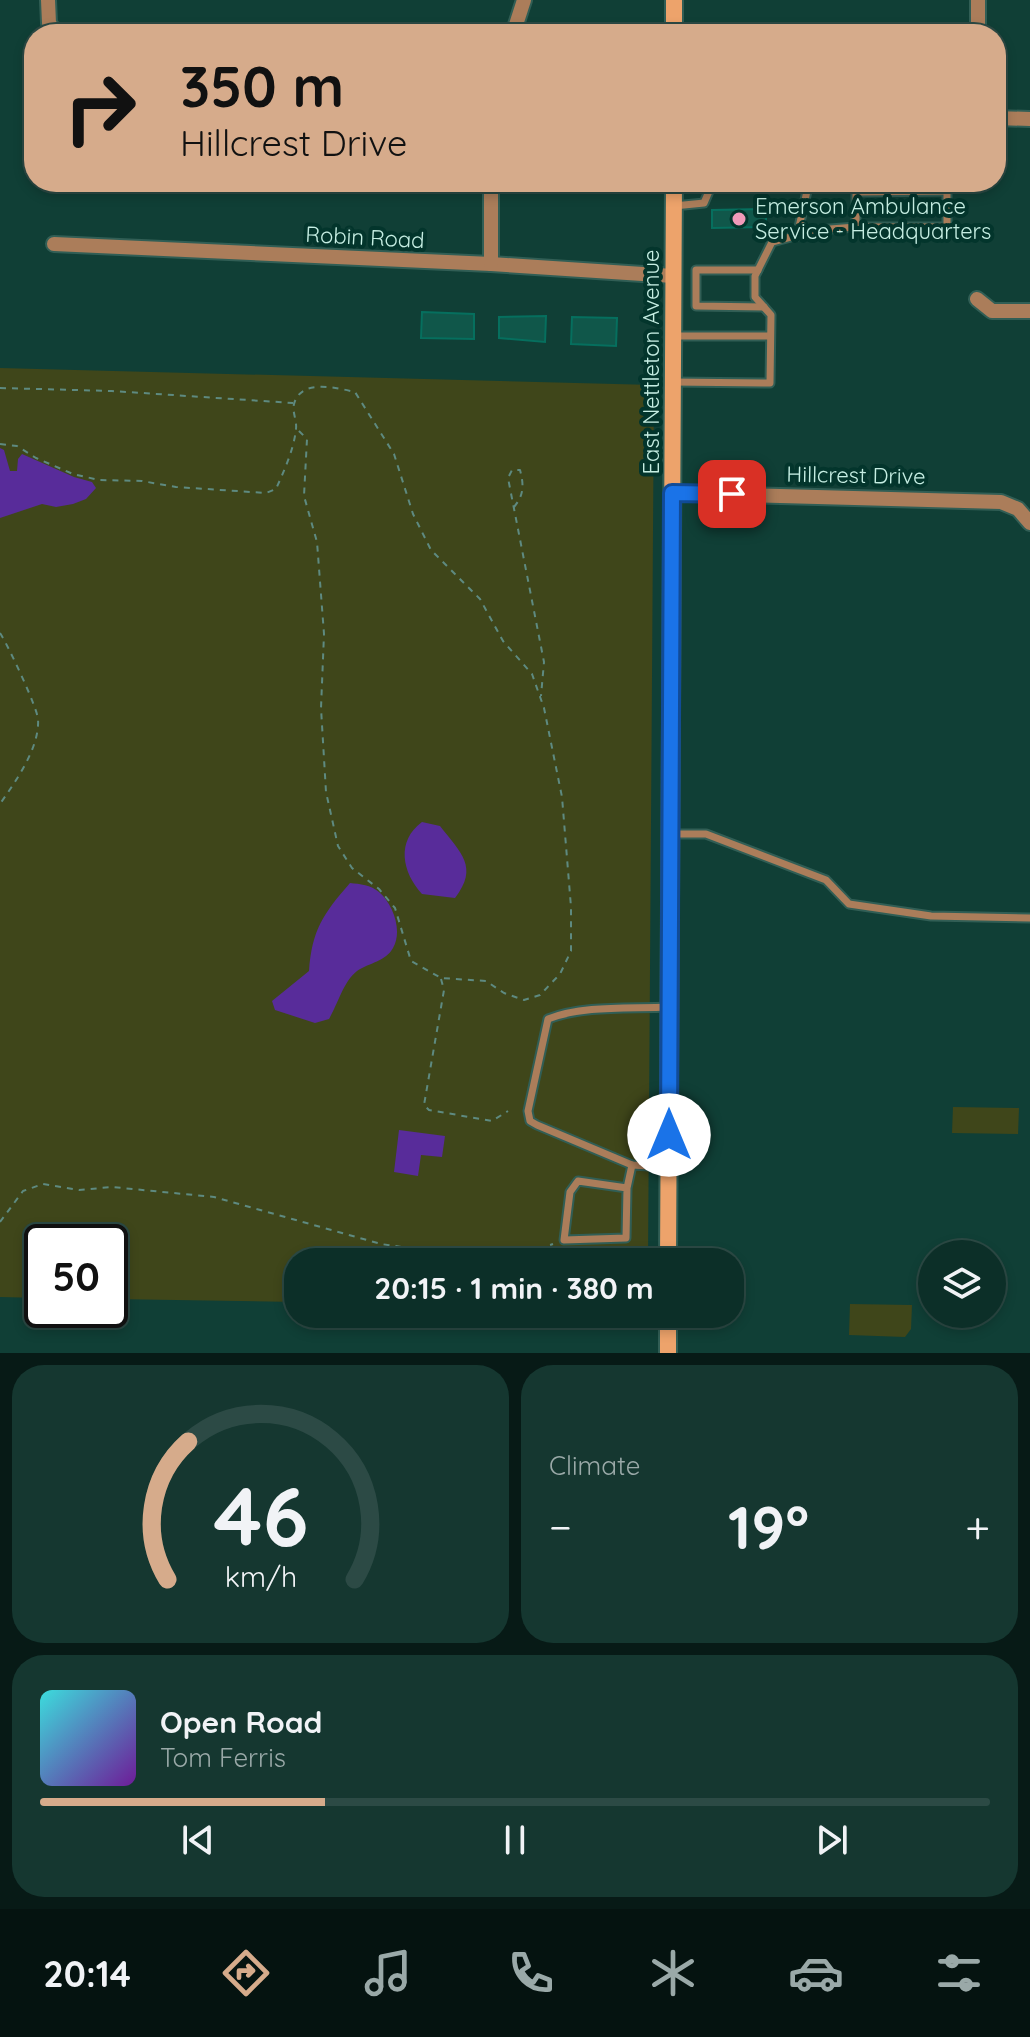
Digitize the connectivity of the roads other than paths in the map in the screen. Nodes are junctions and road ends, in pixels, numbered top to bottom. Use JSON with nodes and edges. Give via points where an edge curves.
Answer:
{"nodes":[{"id":1,"x":48,"y":0,"type":"edge"},
{"id":2,"x":524,"y":0,"type":"edge"},
{"id":3,"x":674,"y":0,"type":"edge"},
{"id":4,"x":978,"y":0,"type":"edge"},
{"id":5,"x":50,"y":24,"type":"edge"},
{"id":6,"x":516,"y":24,"type":"edge"},
{"id":7,"x":674,"y":24,"type":"edge"},
{"id":8,"x":978,"y":24,"type":"edge"},
{"id":9,"x":1006,"y":118,"type":"edge"},
{"id":10,"x":1030,"y":119,"type":"edge"},
{"id":11,"x":491,"y":192,"type":"edge"},
{"id":12,"x":674,"y":192,"type":"edge"},
{"id":13,"x":709,"y":192,"type":"edge"},
{"id":14,"x":807,"y":192,"type":"edge"},
{"id":15,"x":856,"y":192,"type":"edge"},
{"id":16,"x":947,"y":192,"type":"edge"},
{"id":17,"x":674,"y":206,"type":"junction"},
{"id":18,"x":856,"y":227,"type":"junction"},
{"id":19,"x":797,"y":236,"type":"junction"},
{"id":20,"x":54,"y":244,"type":"dead end"},
{"id":21,"x":491,"y":264,"type":"junction"},
{"id":22,"x":758,"y":270,"type":"junction"},
{"id":23,"x":673,"y":276,"type":"junction"},
{"id":24,"x":696,"y":279,"type":"junction"},
{"id":25,"x":977,"y":299,"type":"dead end"},
{"id":26,"x":764,"y":307,"type":"junction"},
{"id":27,"x":1030,"y":311,"type":"edge"},
{"id":28,"x":673,"y":336,"type":"junction"},
{"id":29,"x":770,"y":336,"type":"junction"},
{"id":30,"x":673,"y":382,"type":"junction"},
{"id":31,"x":672,"y":493,"type":"junction"},
{"id":32,"x":1030,"y":523,"type":"edge"},
{"id":33,"x":670,"y":834,"type":"junction"},
{"id":34,"x":1030,"y":918,"type":"edge"},
{"id":35,"x":668,"y":1007,"type":"junction"},
{"id":36,"x":632,"y":1165,"type":"junction"},
{"id":37,"x":669,"y":1167,"type":"junction"},
{"id":38,"x":627,"y":1188,"type":"junction"},
{"id":39,"x":668,"y":1248,"type":"edge"},
{"id":40,"x":668,"y":1328,"type":"edge"},
{"id":41,"x":668,"y":1353,"type":"edge"}],
"edges":[{"from":1,"to":5,"type":"street"},
{"from":2,"to":6,"type":"street"},
{"from":3,"to":7,"type":"main road"},
{"from":4,"to":8,"type":"street"},
{"from":9,"to":10,"type":"street"},
{"from":11,"to":21,"type":"street"},
{"from":12,"to":17,"type":"main road","name":"East Nettleton Avenue"},
{"from":13,"to":17,"type":"lane","via":[[704,203]]},
{"from":14,"to":19,"type":"lane"},
{"from":15,"to":18,"type":"lane"},
{"from":16,"to":18,"type":"lane","via":[[947,227]]},
{"from":17,"to":23,"type":"main road","name":"East Nettleton Avenue"},
{"from":18,"to":19,"type":"lane"},
{"from":19,"to":22,"type":"lane","via":[[772,242]]},
{"from":20,"to":21,"type":"street","name":"Robin Road"},
{"from":21,"to":23,"type":"street","name":"Robin Road"},
{"from":22,"to":24,"type":"lane","via":[[696,270]]},
{"from":22,"to":26,"type":"lane","via":[[755,297]]},
{"from":23,"to":24,"type":"lane"},
{"from":23,"to":28,"type":"main road","name":"East Nettleton Avenue"},
{"from":24,"to":26,"type":"lane","via":[[696,306]]},
{"from":25,"to":27,"type":"street","via":[[992,311]]},
{"from":26,"to":29,"type":"lane","via":[[771,315]]},
{"from":28,"to":29,"type":"lane"},
{"from":28,"to":30,"type":"main road","name":"East Nettleton Avenue"},
{"from":29,"to":30,"type":"lane","via":[[770,383]]},
{"from":30,"to":31,"type":"main road","name":"East Nettleton Avenue"},
{"from":31,"to":32,"type":"street","name":"Hillcrest Drive","via":[[1001,502],[1018,509]]},
{"from":31,"to":33,"type":"main road","name":"East Nettleton Avenue"},
{"from":33,"to":34,"type":"lane","via":[[706,834],[826,880],[849,904],[931,916]]},
{"from":33,"to":35,"type":"main road","name":"East Nettleton Avenue"},
{"from":35,"to":36,"type":"lane","via":[[571,1012],[548,1019],[530,1121]]},
{"from":35,"to":37,"type":"main road","name":"East Nettleton Avenue"},
{"from":36,"to":37,"type":"lane"},
{"from":36,"to":38,"type":"lane"},
{"from":37,"to":39,"type":"main road","name":"East Nettleton Avenue"},
{"from":38,"to":38,"type":"lane","via":[[626,1238],[564,1240],[570,1192],[578,1181]]},
{"from":40,"to":41,"type":"main road"}]}
